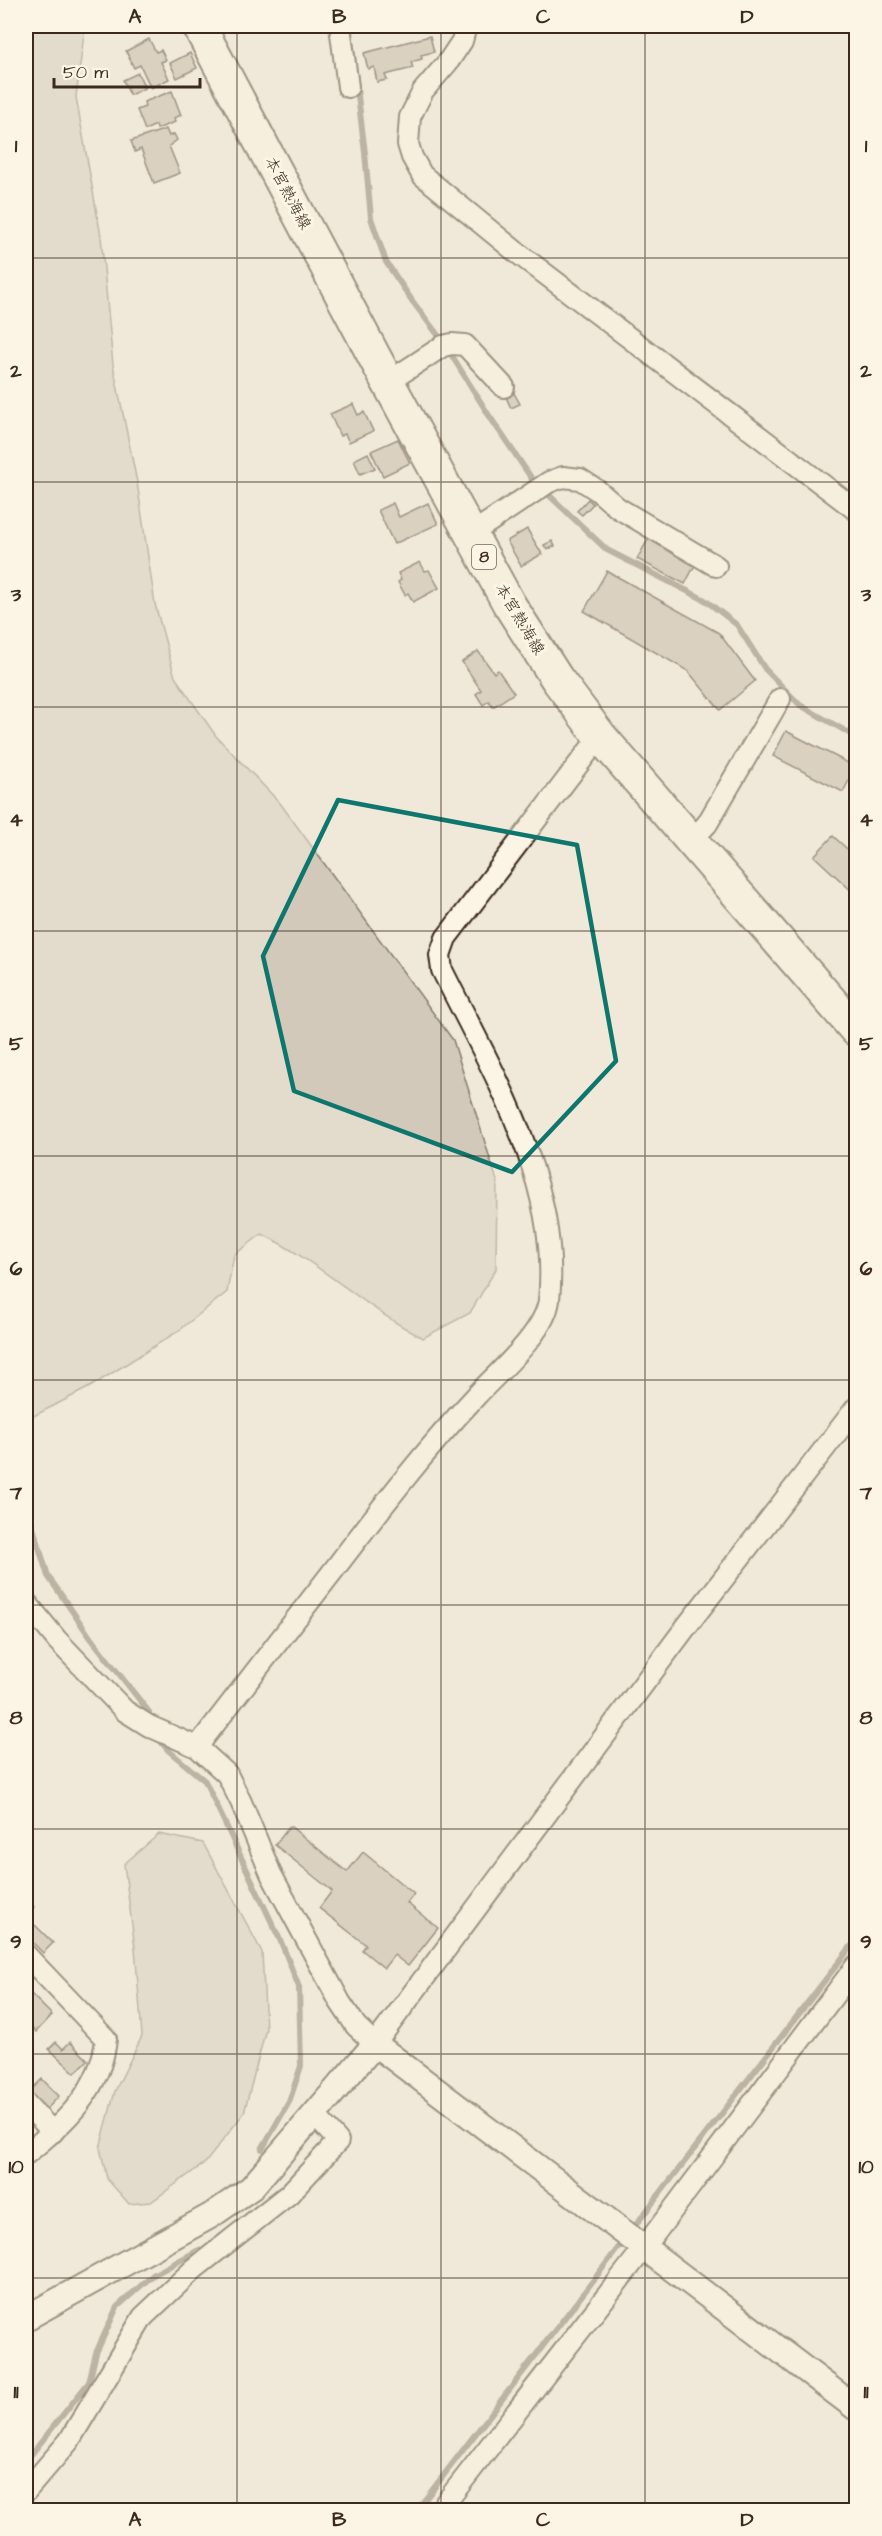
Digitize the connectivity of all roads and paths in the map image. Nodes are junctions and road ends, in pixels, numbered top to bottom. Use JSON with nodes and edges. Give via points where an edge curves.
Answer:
{"nodes":[{"id":1,"x":199,"y":26,"type":"edge"},
{"id":2,"x":340,"y":26,"type":"edge"},
{"id":3,"x":466,"y":26,"type":"edge"},
{"id":4,"x":348,"y":87,"type":"dead end"},
{"id":5,"x":388,"y":382,"type":"junction"},
{"id":6,"x":504,"y":387,"type":"dead end"},
{"id":7,"x":856,"y":510,"type":"edge"},
{"id":8,"x":471,"y":534,"type":"junction"},
{"id":9,"x":716,"y":566,"type":"dead end"},
{"id":10,"x":780,"y":699,"type":"dead end"},
{"id":11,"x":600,"y":736,"type":"junction"},
{"id":12,"x":692,"y":840,"type":"junction"},
{"id":13,"x":856,"y":1030,"type":"edge"},
{"id":14,"x":856,"y":1408,"type":"edge"},
{"id":15,"x":26,"y":1602,"type":"edge"},
{"id":16,"x":197,"y":1747,"type":"junction"},
{"id":17,"x":26,"y":1955,"type":"edge"},
{"id":18,"x":856,"y":1966,"type":"edge"},
{"id":19,"x":375,"y":2044,"type":"junction"},
{"id":20,"x":26,"y":2104,"type":"edge"},
{"id":21,"x":314,"y":2114,"type":"junction"},
{"id":22,"x":53,"y":2132,"type":"junction"},
{"id":23,"x":26,"y":2154,"type":"edge"},
{"id":24,"x":644,"y":2248,"type":"junction"},
{"id":25,"x":26,"y":2318,"type":"edge"},
{"id":26,"x":856,"y":2408,"type":"edge"},
{"id":27,"x":26,"y":2491,"type":"edge"},
{"id":28,"x":440,"y":2511,"type":"edge"}],
"edges":[{"from":1,"to":5,"type":"main road","name":"本宮熱海線","number":"8"},
{"from":2,"to":4,"type":"street"},
{"from":3,"to":7,"type":"street","via":[[458,46],[423,91],[410,117],[408,144],[422,175],[515,251]]},
{"from":5,"to":6,"type":"street","via":[[447,345],[465,345]]},
{"from":5,"to":8,"type":"main road","name":"本宮熱海線","number":"8"},
{"from":8,"to":9,"type":"street","via":[[541,488],[563,477],[580,479],[618,508]]},
{"from":8,"to":11,"type":"main road","name":"本宮熱海線","number":"8","via":[[509,604]]},
{"from":10,"to":12,"type":"street","via":[[708,824]]},
{"from":11,"to":12,"type":"main road","name":"本宮熱海線","number":"8"},
{"from":11,"to":16,"type":"street","via":[[446,938],[440,955],[442,969],[512,1115],[537,1180],[551,1256],[549,1302],[523,1346],[433,1442]]},
{"from":12,"to":13,"type":"main road","name":"本宮熱海線","number":"8"},
{"from":14,"to":19,"type":"street","via":[[686,1627]]},
{"from":15,"to":16,"type":"street","via":[[125,1711]]},
{"from":16,"to":19,"type":"street","via":[[227,1774],[271,1874],[340,2002],[356,2026]]},
{"from":17,"to":22,"type":"street","via":[[106,2039],[104,2060],[88,2092]]},
{"from":18,"to":24,"type":"street"},
{"from":19,"to":21,"type":"street"},
{"from":19,"to":24,"type":"street"},
{"from":20,"to":22,"type":"street"},
{"from":21,"to":25,"type":"street","via":[[251,2188],[212,2215]]},
{"from":21,"to":27,"type":"street","via":[[338,2141],[289,2194],[194,2269],[143,2317],[69,2441]]},
{"from":22,"to":23,"type":"street"},
{"from":24,"to":26,"type":"street"},
{"from":24,"to":28,"type":"street"}]}
